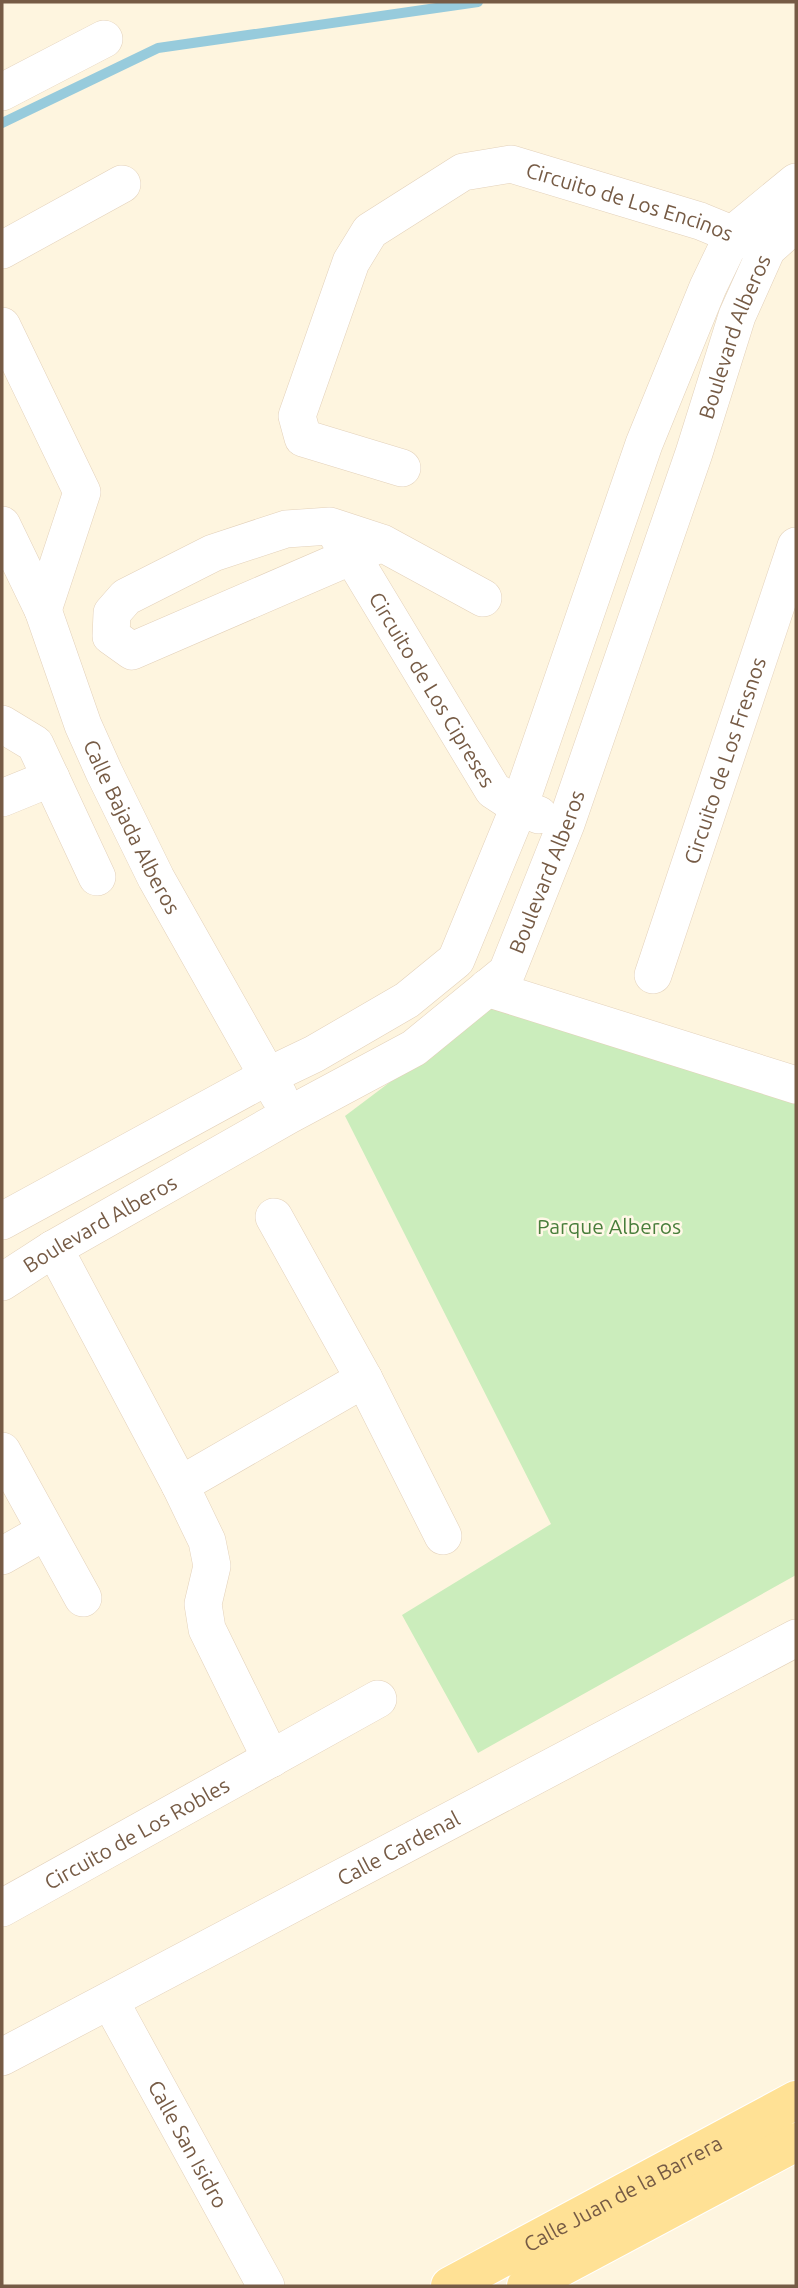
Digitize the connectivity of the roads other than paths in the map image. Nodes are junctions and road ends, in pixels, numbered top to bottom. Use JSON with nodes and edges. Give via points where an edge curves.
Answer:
{"nodes":[{"id":1,"x":104,"y":38,"type":"dead end"},
{"id":2,"x":2,"y":92,"type":"edge"},
{"id":3,"x":796,"y":182,"type":"edge"},
{"id":4,"x":122,"y":184,"type":"dead end"},
{"id":5,"x":796,"y":223,"type":"edge"},
{"id":6,"x":734,"y":233,"type":"junction"},
{"id":7,"x":767,"y":249,"type":"junction"},
{"id":8,"x":2,"y":250,"type":"edge"},
{"id":9,"x":2,"y":326,"type":"edge"},
{"id":10,"x":402,"y":468,"type":"dead end"},
{"id":11,"x":2,"y":525,"type":"edge"},
{"id":12,"x":796,"y":546,"type":"edge"},
{"id":13,"x":367,"y":549,"type":"junction"},
{"id":14,"x":483,"y":598,"type":"dead end"},
{"id":15,"x":43,"y":610,"type":"junction"},
{"id":16,"x":2,"y":724,"type":"edge"},
{"id":17,"x":83,"y":725,"type":"junction"},
{"id":18,"x":35,"y":744,"type":"junction"},
{"id":19,"x":51,"y":778,"type":"junction"},
{"id":20,"x":2,"y":798,"type":"edge"},
{"id":21,"x":519,"y":807,"type":"junction"},
{"id":22,"x":566,"y":824,"type":"junction"},
{"id":23,"x":97,"y":877,"type":"dead end"},
{"id":24,"x":653,"y":975,"type":"dead end"},
{"id":25,"x":487,"y":988,"type":"junction"},
{"id":26,"x":268,"y":1076,"type":"junction"},
{"id":27,"x":796,"y":1085,"type":"edge"},
{"id":28,"x":289,"y":1115,"type":"junction"},
{"id":29,"x":274,"y":1217,"type":"dead end"},
{"id":30,"x":2,"y":1221,"type":"edge"},
{"id":31,"x":52,"y":1249,"type":"junction"},
{"id":32,"x":2,"y":1282,"type":"edge"},
{"id":33,"x":364,"y":1379,"type":"junction"},
{"id":34,"x":2,"y":1451,"type":"edge"},
{"id":35,"x":180,"y":1485,"type":"junction"},
{"id":36,"x":44,"y":1532,"type":"junction"},
{"id":37,"x":443,"y":1536,"type":"dead end"},
{"id":38,"x":2,"y":1556,"type":"edge"},
{"id":39,"x":83,"y":1598,"type":"dead end"},
{"id":40,"x":796,"y":1638,"type":"edge"},
{"id":41,"x":378,"y":1699,"type":"dead end"},
{"id":42,"x":271,"y":1759,"type":"junction"},
{"id":43,"x":2,"y":1908,"type":"edge"},
{"id":44,"x":110,"y":2001,"type":"junction"},
{"id":45,"x":2,"y":2057,"type":"edge"},
{"id":46,"x":796,"y":2100,"type":"edge"},
{"id":47,"x":796,"y":2142,"type":"edge"},
{"id":48,"x":266,"y":2286,"type":"edge"},
{"id":49,"x":450,"y":2286,"type":"edge"},
{"id":50,"x":526,"y":2286,"type":"edge"}],
"edges":[{"from":1,"to":2,"type":"street"},
{"from":3,"to":6,"type":"street","name":"Boulevard Alberos"},
{"from":4,"to":8,"type":"street"},
{"from":5,"to":7,"type":"street","name":"Boulevard Alberos"},
{"from":6,"to":7,"type":"street","name":"Circuito de Los Encinos"},
{"from":6,"to":10,"type":"street","name":"Circuito de Los Encinos","via":[[511,164],[463,172],[370,231],[351,262],[297,416],[303,438]]},
{"from":6,"to":21,"type":"street","name":"Boulevard Alberos","via":[[643,444]]},
{"from":7,"to":22,"type":"street","name":"Boulevard Alberos","via":[[737,316]]},
{"from":9,"to":15,"type":"street","via":[[82,492]]},
{"from":11,"to":15,"type":"street","name":"Calle Bajada Alberos"},
{"from":12,"to":24,"type":"street","name":"Circuito de Los Fresnos"},
{"from":13,"to":13,"type":"street","name":"Circuito de Los Cipreses","via":[[132,651],[111,636],[112,613],[126,597],[213,552],[286,529],[330,526]]},
{"from":13,"to":14,"type":"street","name":"Circuito de Los Cipreses"},
{"from":13,"to":21,"type":"street","name":"Circuito de Los Cipreses","via":[[493,790]]},
{"from":15,"to":17,"type":"street","name":"Calle Bajada Alberos"},
{"from":16,"to":18,"type":"street"},
{"from":17,"to":18,"type":"street"},
{"from":17,"to":26,"type":"street","name":"Calle Bajada Alberos","via":[[156,878]]},
{"from":18,"to":19,"type":"street"},
{"from":19,"to":20,"type":"street"},
{"from":19,"to":23,"type":"street"},
{"from":21,"to":22,"type":"street","name":"Circuito de Los Cipreses"},
{"from":21,"to":26,"type":"street","name":"Boulevard Alberos","via":[[456,960],[407,1000]]},
{"from":22,"to":25,"type":"street","name":"Boulevard Alberos","via":[[507,972]]},
{"from":25,"to":27,"type":"street"},
{"from":25,"to":28,"type":"street","name":"Boulevard Alberos","via":[[414,1048]]},
{"from":26,"to":28,"type":"street","name":"Calle Bajada Alberos"},
{"from":26,"to":30,"type":"street","name":"Boulevard Alberos"},
{"from":28,"to":31,"type":"street","name":"Boulevard Alberos"},
{"from":29,"to":33,"type":"street"},
{"from":31,"to":32,"type":"street","name":"Boulevard Alberos"},
{"from":31,"to":35,"type":"street"},
{"from":33,"to":35,"type":"street"},
{"from":33,"to":37,"type":"street"},
{"from":34,"to":36,"type":"street"},
{"from":35,"to":42,"type":"street","via":[[207,1541],[212,1566],[203,1604],[207,1629]]},
{"from":36,"to":38,"type":"street"},
{"from":36,"to":39,"type":"street"},
{"from":40,"to":44,"type":"street","name":"Calle Cardenal"},
{"from":41,"to":42,"type":"street","name":"Circuito de Los Robles"},
{"from":42,"to":43,"type":"street","name":"Circuito de Los Robles"},
{"from":44,"to":45,"type":"street","name":"Calle Cardenal"},
{"from":44,"to":48,"type":"street","name":"Calle San Isidro"},
{"from":46,"to":49,"type":"main road","name":"Calle Juan de la Barrera"},
{"from":47,"to":50,"type":"main road","name":"Calle Juan de la Barrera"}]}
